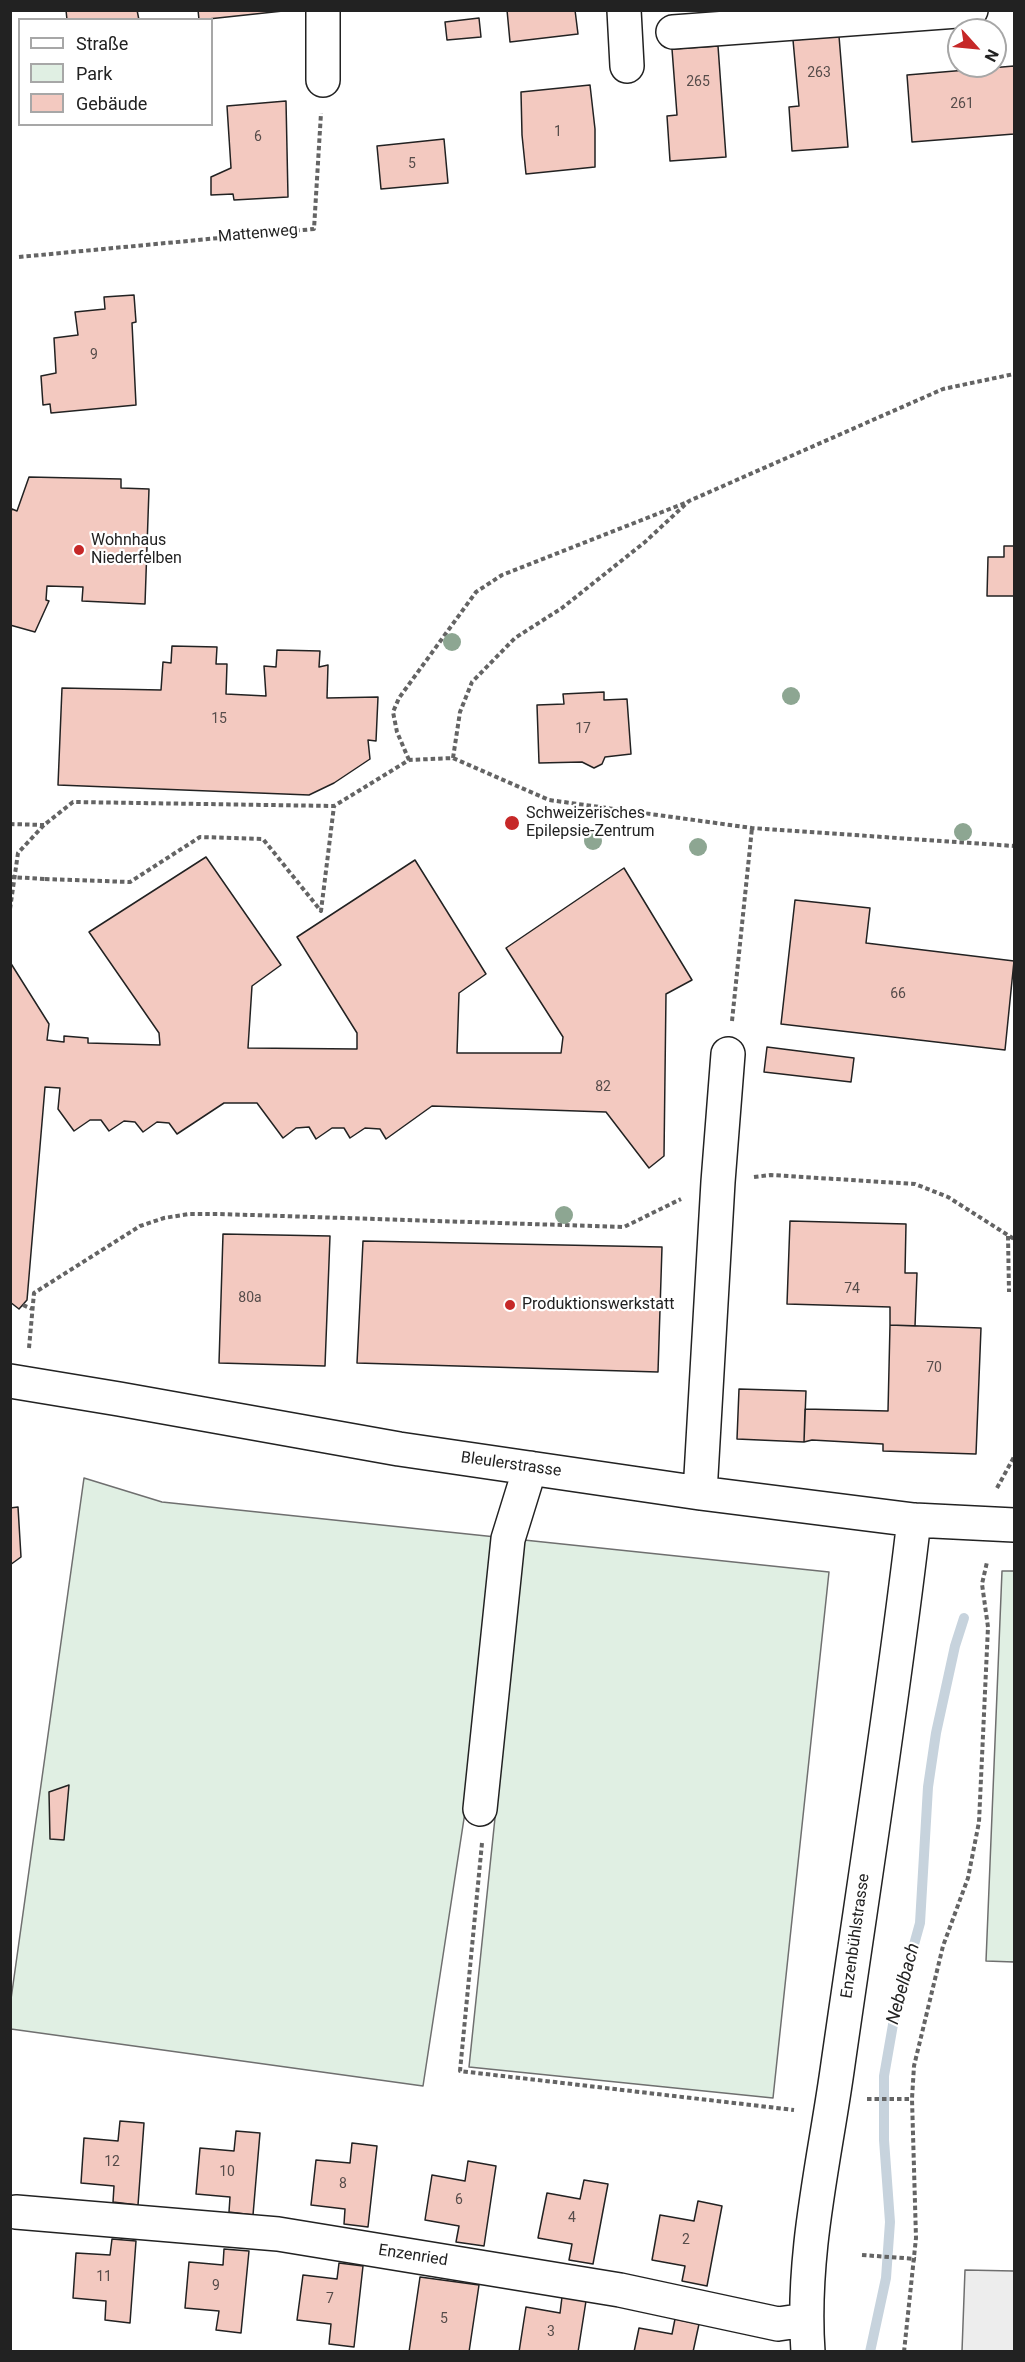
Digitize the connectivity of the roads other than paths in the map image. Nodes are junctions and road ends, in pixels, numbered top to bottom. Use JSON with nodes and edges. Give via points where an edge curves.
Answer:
{"nodes":[{"id":1,"x":323,"y":10,"type":"edge"},
{"id":2,"x":624,"y":10,"type":"edge"},
{"id":3,"x":960,"y":11,"type":"edge"},
{"id":4,"x":674,"y":32,"type":"dead end"},
{"id":5,"x":627,"y":66,"type":"dead end"},
{"id":6,"x":323,"y":80,"type":"road end"},
{"id":7,"x":728,"y":1054,"type":"road end"},
{"id":8,"x":10,"y":1381,"type":"edge"},
{"id":9,"x":530,"y":1468,"type":"junction"},
{"id":10,"x":700,"y":1493,"type":"junction"},
{"id":11,"x":914,"y":1520,"type":"junction"},
{"id":12,"x":1014,"y":1525,"type":"edge"},
{"id":13,"x":480,"y":1809,"type":"road end"},
{"id":14,"x":15,"y":2212,"type":"dead end"},
{"id":15,"x":807,"y":2336,"type":"edge"}],
"edges":[{"from":1,"to":6,"type":"street"},
{"from":2,"to":5,"type":"street"},
{"from":3,"to":4,"type":"street"},
{"from":7,"to":10,"type":"street"},
{"from":8,"to":9,"type":"street","name":"Bleulerstrasse"},
{"from":9,"to":10,"type":"street","name":"Bleulerstrasse"},
{"from":9,"to":13,"type":"street","via":[[508,1539]]},
{"from":10,"to":11,"type":"street","name":"Bleulerstrasse"},
{"from":11,"to":12,"type":"street","name":"Bleulerstrasse"},
{"from":11,"to":15,"type":"street","name":"Enzenbühlstrasse","via":[[836,2082],[808,2252]]},
{"from":14,"to":15,"type":"street","name":"Enzenried","via":[[278,2234],[620,2290],[778,2324]]}]}
